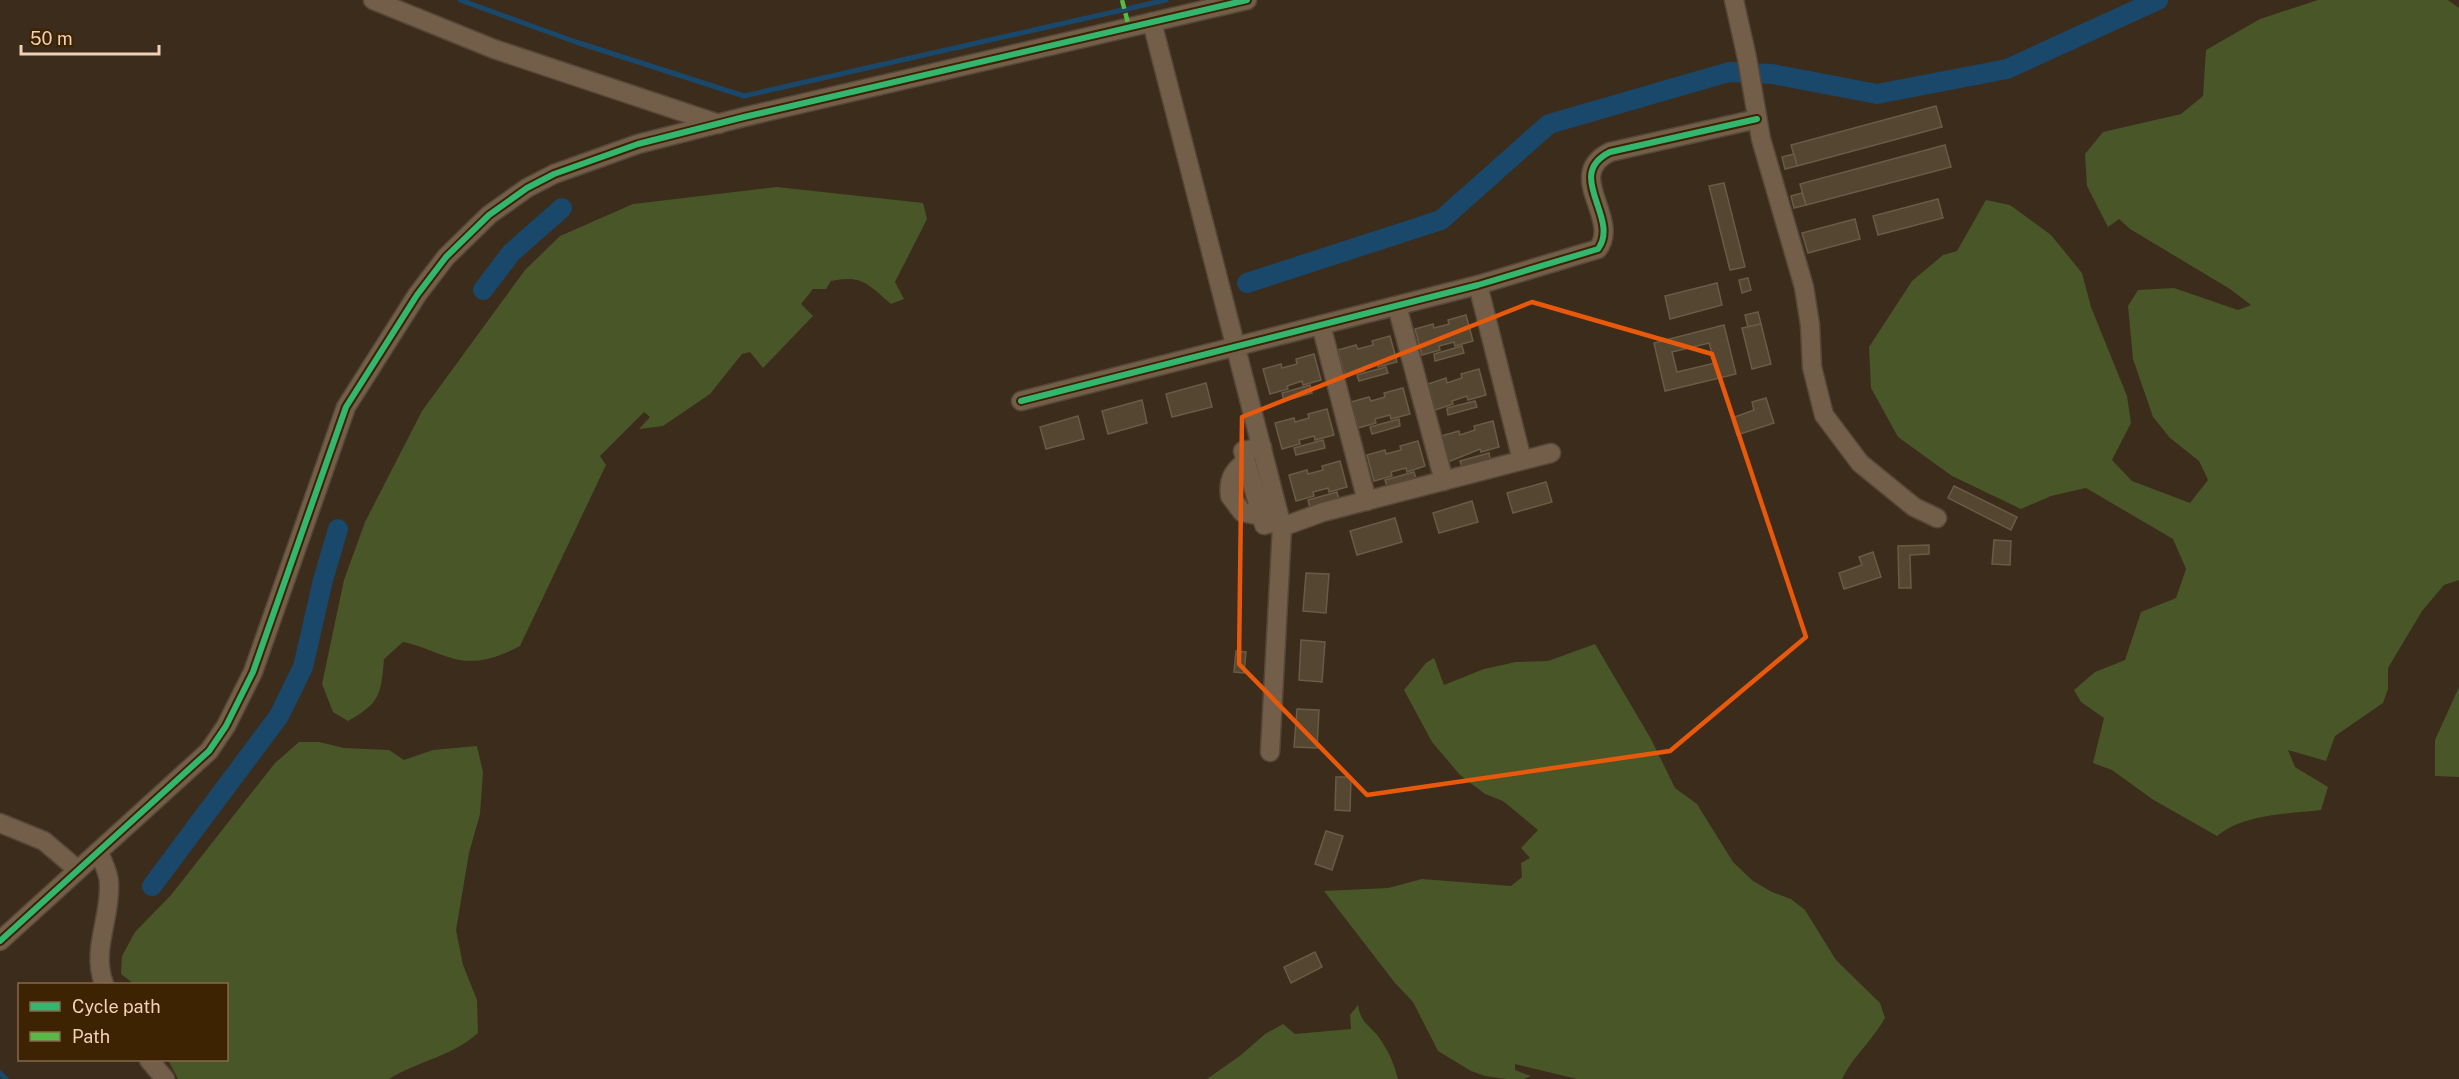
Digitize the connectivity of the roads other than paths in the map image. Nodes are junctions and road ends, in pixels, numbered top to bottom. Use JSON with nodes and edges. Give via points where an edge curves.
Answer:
{"nodes":[{"id":1,"x":373,"y":0,"type":"edge"},
{"id":2,"x":1247,"y":0,"type":"edge"},
{"id":3,"x":1734,"y":0,"type":"edge"},
{"id":4,"x":1152,"y":22,"type":"junction"},
{"id":5,"x":1757,"y":119,"type":"junction"},
{"id":6,"x":719,"y":124,"type":"junction"},
{"id":7,"x":1478,"y":285,"type":"junction"},
{"id":8,"x":1397,"y":306,"type":"junction"},
{"id":9,"x":1321,"y":326,"type":"junction"},
{"id":10,"x":1237,"y":347,"type":"junction"},
{"id":11,"x":1021,"y":401,"type":"dead end"},
{"id":12,"x":1262,"y":447,"type":"junction"},
{"id":13,"x":1551,"y":453,"type":"dead end"},
{"id":14,"x":1522,"y":460,"type":"junction"},
{"id":15,"x":1444,"y":481,"type":"junction"},
{"id":16,"x":1368,"y":501,"type":"junction"},
{"id":17,"x":1936,"y":518,"type":"dead end"},
{"id":18,"x":1282,"y":524,"type":"junction"},
{"id":19,"x":1270,"y":752,"type":"dead end"},
{"id":20,"x":0,"y":823,"type":"edge"},
{"id":21,"x":99,"y":852,"type":"junction"},
{"id":22,"x":78,"y":870,"type":"junction"},
{"id":23,"x":0,"y":941,"type":"edge"},
{"id":24,"x":104,"y":983,"type":"edge"},
{"id":25,"x":151,"y":1061,"type":"edge"},
{"id":26,"x":165,"y":1079,"type":"edge"}],
"edges":[{"from":1,"to":6,"type":"street","via":[[494,49]]},
{"from":2,"to":4,"type":"street"},
{"from":3,"to":5,"type":"street"},
{"from":4,"to":6,"type":"street"},
{"from":4,"to":10,"type":"street"},
{"from":5,"to":7,"type":"street","via":[[1610,152],[1595,159],[1590,170],[1603,230],[1603,242],[1598,249]]},
{"from":5,"to":17,"type":"street","via":[[1804,287],[1812,367],[1824,415],[1860,463],[1914,507]]},
{"from":6,"to":21,"type":"street","via":[[638,144],[554,174],[489,215],[446,257],[417,295],[346,407],[253,672],[226,726],[209,751]]},
{"from":7,"to":8,"type":"street"},
{"from":7,"to":14,"type":"street"},
{"from":8,"to":9,"type":"street"},
{"from":8,"to":15,"type":"street"},
{"from":9,"to":10,"type":"street"},
{"from":9,"to":16,"type":"street"},
{"from":10,"to":11,"type":"street"},
{"from":10,"to":12,"type":"street"},
{"from":12,"to":18,"type":"street"},
{"from":12,"to":18,"type":"street","via":[[1243,451],[1246,462],[1232,477],[1230,496],[1242,512],[1262,516],[1264,525]]},
{"from":13,"to":14,"type":"street"},
{"from":14,"to":15,"type":"street"},
{"from":15,"to":16,"type":"street"},
{"from":16,"to":18,"type":"street"},
{"from":18,"to":19,"type":"street"},
{"from":20,"to":22,"type":"street","via":[[44,841]]},
{"from":21,"to":22,"type":"street"},
{"from":21,"to":24,"type":"street","via":[[109,882],[98,947]]},
{"from":22,"to":23,"type":"street"},
{"from":25,"to":26,"type":"street"}]}
